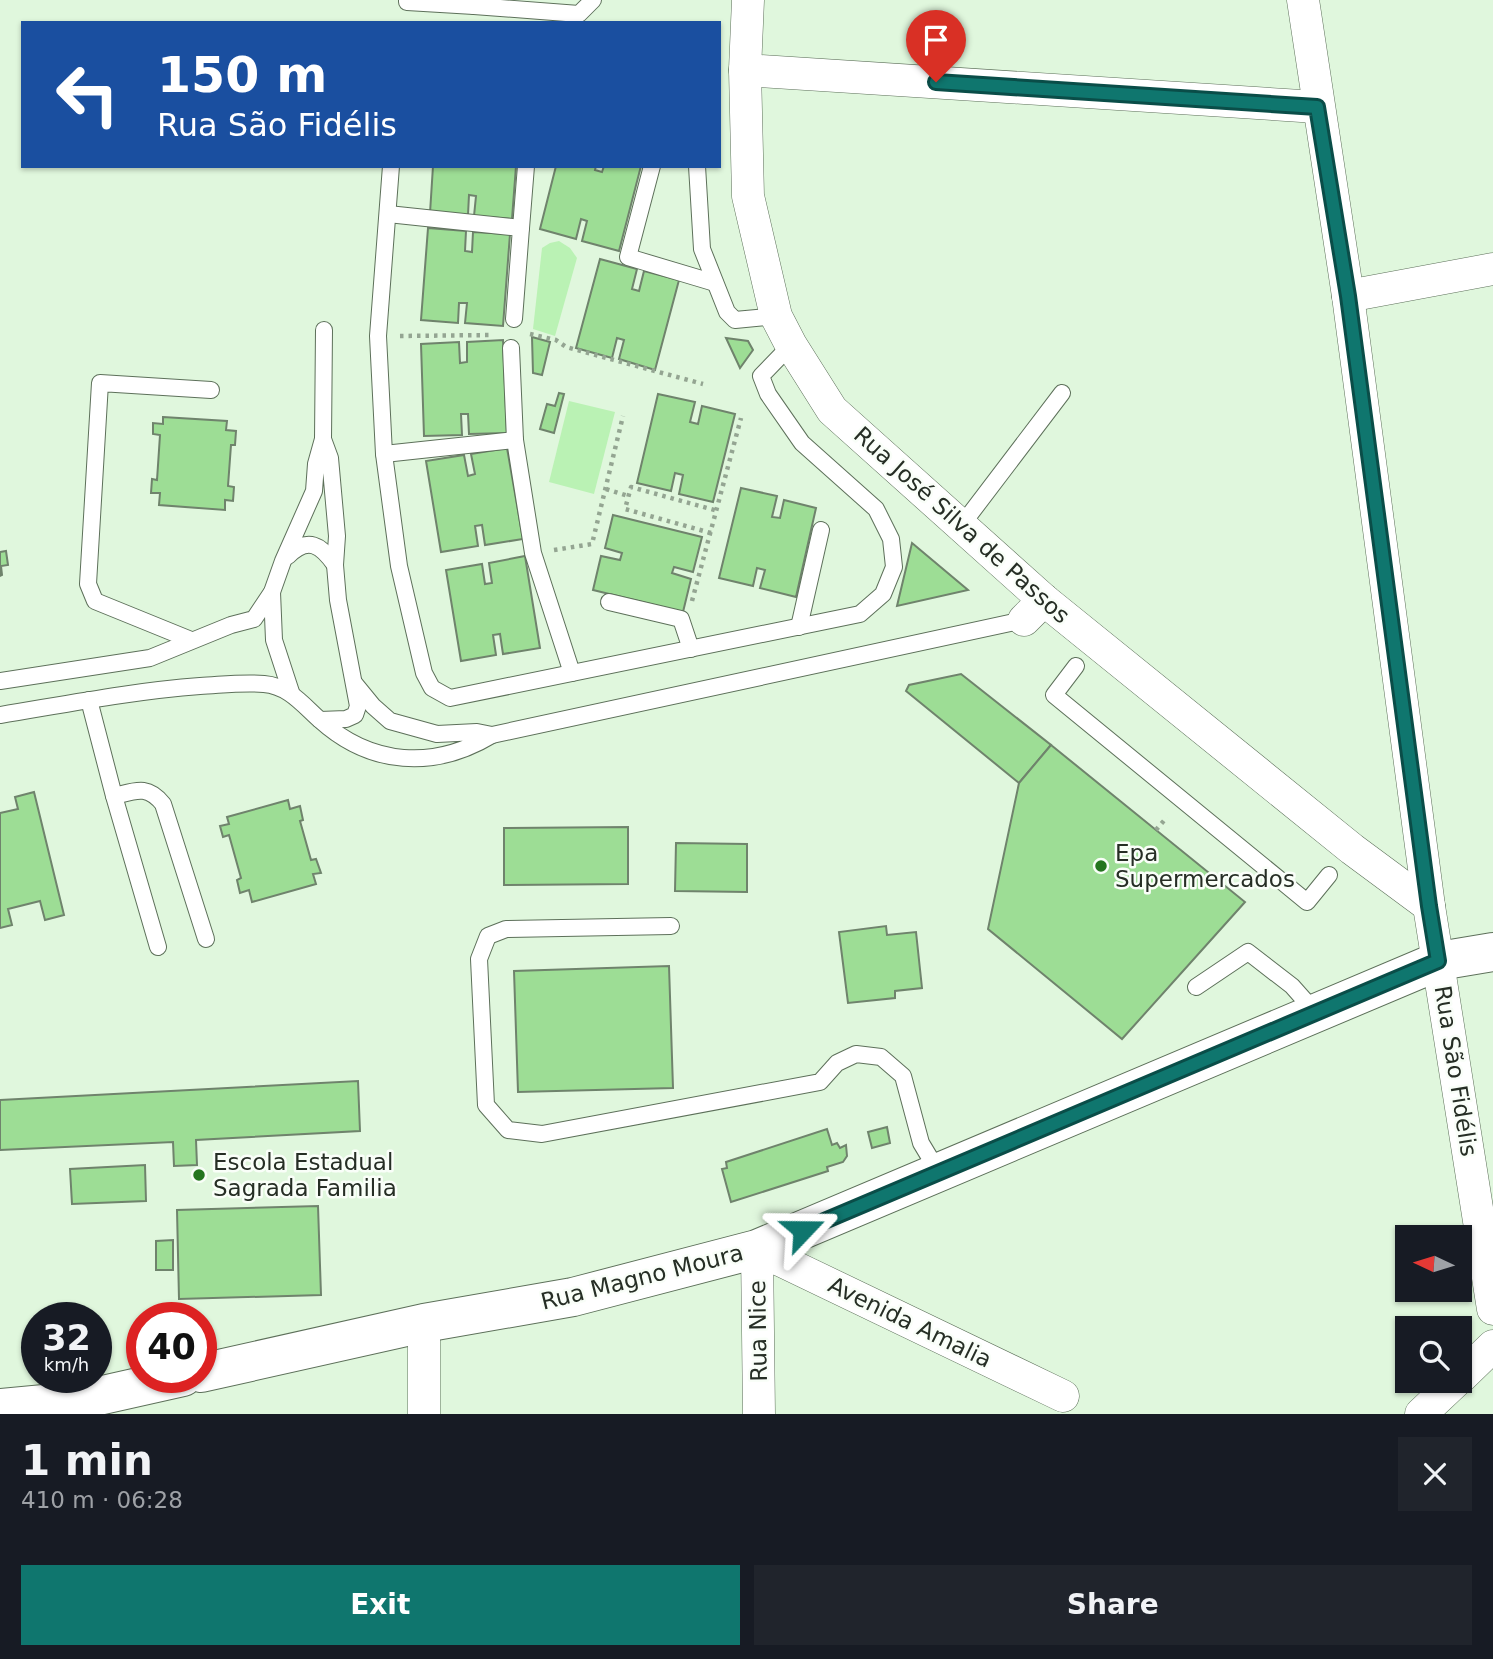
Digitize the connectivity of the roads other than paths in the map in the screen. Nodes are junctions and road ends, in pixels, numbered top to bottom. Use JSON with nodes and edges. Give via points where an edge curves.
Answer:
{"nodes":[{"id":1,"x":407,"y":0,"type":"edge"},
{"id":2,"x":593,"y":0,"type":"edge"},
{"id":3,"x":748,"y":0,"type":"edge"},
{"id":4,"x":1303,"y":0,"type":"edge"},
{"id":5,"x":474,"y":3,"type":"edge"},
{"id":6,"x":745,"y":69,"type":"junction"},
{"id":7,"x":1317,"y":107,"type":"junction"},
{"id":8,"x":391,"y":168,"type":"edge"},
{"id":9,"x":526,"y":168,"type":"edge"},
{"id":10,"x":651,"y":168,"type":"edge"},
{"id":11,"x":697,"y":168,"type":"edge"},
{"id":12,"x":388,"y":214,"type":"junction"},
{"id":13,"x":521,"y":228,"type":"junction"},
{"id":14,"x":1493,"y":269,"type":"edge"},
{"id":15,"x":715,"y":283,"type":"junction"},
{"id":16,"x":1348,"y":296,"type":"junction"},
{"id":17,"x":776,"y":316,"type":"junction"},
{"id":18,"x":514,"y":319,"type":"dead end"},
{"id":19,"x":324,"y":330,"type":"dead end"},
{"id":20,"x":516,"y":342,"type":"road end"},
{"id":21,"x":791,"y":345,"type":"junction"},
{"id":22,"x":211,"y":390,"type":"dead end"},
{"id":23,"x":1062,"y":393,"type":"dead end"},
{"id":24,"x":323,"y":439,"type":"junction"},
{"id":25,"x":515,"y":440,"type":"junction"},
{"id":26,"x":384,"y":454,"type":"junction"},
{"id":27,"x":961,"y":526,"type":"junction"},
{"id":28,"x":821,"y":530,"type":"dead end"},
{"id":29,"x":283,"y":561,"type":"junction"},
{"id":30,"x":335,"y":565,"type":"junction"},
{"id":31,"x":272,"y":592,"type":"junction"},
{"id":32,"x":609,"y":602,"type":"dead end"},
{"id":33,"x":1034,"y":610,"type":"junction"},
{"id":34,"x":799,"y":626,"type":"junction"},
{"id":35,"x":191,"y":640,"type":"junction"},
{"id":36,"x":691,"y":649,"type":"junction"},
{"id":37,"x":1076,"y":666,"type":"dead end"},
{"id":38,"x":572,"y":673,"type":"junction"},
{"id":39,"x":0,"y":681,"type":"edge"},
{"id":40,"x":354,"y":682,"type":"junction"},
{"id":41,"x":291,"y":692,"type":"junction"},
{"id":42,"x":89,"y":700,"type":"junction"},
{"id":43,"x":0,"y":715,"type":"edge"},
{"id":44,"x":320,"y":720,"type":"junction"},
{"id":45,"x":492,"y":735,"type":"junction"},
{"id":46,"x":114,"y":796,"type":"junction"},
{"id":47,"x":1329,"y":875,"type":"dead end"},
{"id":48,"x":1429,"y":906,"type":"junction"},
{"id":49,"x":671,"y":926,"type":"dead end"},
{"id":50,"x":206,"y":939,"type":"dead end"},
{"id":51,"x":158,"y":947,"type":"dead end"},
{"id":52,"x":1493,"y":953,"type":"edge"},
{"id":53,"x":1438,"y":961,"type":"junction"},
{"id":54,"x":1196,"y":987,"type":"dead end"},
{"id":55,"x":1316,"y":1013,"type":"junction"},
{"id":56,"x":939,"y":1173,"type":"junction"},
{"id":57,"x":757,"y":1248,"type":"junction"},
{"id":58,"x":1493,"y":1309,"type":"edge"},
{"id":59,"x":424,"y":1323,"type":"junction"},
{"id":60,"x":1493,"y":1346,"type":"edge"},
{"id":61,"x":1472,"y":1366,"type":"edge"},
{"id":62,"x":217,"y":1369,"type":"edge"},
{"id":63,"x":128,"y":1393,"type":"edge"},
{"id":64,"x":1443,"y":1393,"type":"edge"},
{"id":65,"x":1063,"y":1396,"type":"dead end"},
{"id":66,"x":0,"y":1408,"type":"edge"},
{"id":67,"x":76,"y":1408,"type":"edge"},
{"id":68,"x":424,"y":1414,"type":"edge"},
{"id":69,"x":759,"y":1414,"type":"edge"},
{"id":70,"x":1421,"y":1414,"type":"edge"}],
"edges":[{"from":1,"to":5,"type":"lane"},
{"from":2,"to":5,"type":"lane","via":[[579,14]]},
{"from":3,"to":6,"type":"street","name":"Rua José Silva de Passos"},
{"from":4,"to":7,"type":"street","name":"Rua São Fidélis"},
{"from":6,"to":7,"type":"street"},
{"from":6,"to":17,"type":"street","name":"Rua José Silva de Passos","via":[[748,196]]},
{"from":7,"to":16,"type":"street","name":"Rua São Fidélis"},
{"from":8,"to":12,"type":"lane"},
{"from":9,"to":13,"type":"lane"},
{"from":10,"to":15,"type":"lane","via":[[628,257]]},
{"from":11,"to":15,"type":"lane","via":[[702,249]]},
{"from":12,"to":13,"type":"lane"},
{"from":12,"to":26,"type":"lane","via":[[378,336]]},
{"from":13,"to":18,"type":"lane"},
{"from":14,"to":16,"type":"street"},
{"from":15,"to":17,"type":"lane","via":[[734,320]]},
{"from":16,"to":48,"type":"street","name":"Rua São Fidélis"},
{"from":17,"to":21,"type":"street","name":"Rua José Silva de Passos"},
{"from":19,"to":24,"type":"lane"},
{"from":20,"to":25,"type":"lane"},
{"from":21,"to":27,"type":"street","name":"Rua José Silva de Passos","via":[[832,410]]},
{"from":21,"to":34,"type":"lane","via":[[761,376],[768,394],[802,443],[876,509],[891,539],[894,567],[883,594],[860,614]]},
{"from":22,"to":35,"type":"lane","via":[[100,383],[88,584],[95,601]]},
{"from":23,"to":27,"type":"lane"},
{"from":24,"to":29,"type":"lane","via":[[314,491]]},
{"from":24,"to":30,"type":"lane","via":[[330,458]]},
{"from":25,"to":26,"type":"lane"},
{"from":25,"to":38,"type":"lane","via":[[533,553]]},
{"from":26,"to":38,"type":"lane","via":[[399,566],[424,673],[432,688],[450,698]]},
{"from":27,"to":33,"type":"street","name":"Rua José Silva de Passos"},
{"from":28,"to":34,"type":"lane"},
{"from":29,"to":30,"type":"lane","via":[[298,546],[309,545],[324,549]]},
{"from":29,"to":31,"type":"lane"},
{"from":30,"to":40,"type":"lane"},
{"from":31,"to":35,"type":"lane","via":[[254,619]]},
{"from":31,"to":41,"type":"lane","via":[[274,640]]},
{"from":32,"to":36,"type":"lane","via":[[681,619]]},
{"from":33,"to":45,"type":"lane"},
{"from":33,"to":48,"type":"street","name":"Rua José Silva de Passos"},
{"from":34,"to":36,"type":"lane"},
{"from":35,"to":39,"type":"lane","via":[[150,658]]},
{"from":36,"to":38,"type":"lane"},
{"from":37,"to":47,"type":"lane","via":[[1054,695],[1307,902]]},
{"from":40,"to":44,"type":"lane","via":[[355,715]]},
{"from":40,"to":45,"type":"lane","via":[[390,721],[437,734]]},
{"from":41,"to":42,"type":"lane","via":[[267,684],[238,683]]},
{"from":41,"to":44,"type":"lane"},
{"from":42,"to":43,"type":"lane"},
{"from":42,"to":46,"type":"lane"},
{"from":44,"to":45,"type":"lane","via":[[340,737],[371,752],[413,760],[455,752]]},
{"from":46,"to":50,"type":"lane","via":[[142,790],[154,793],[163,804]]},
{"from":46,"to":51,"type":"lane"},
{"from":48,"to":53,"type":"street","name":"Rua São Fidélis"},
{"from":49,"to":56,"type":"lane","via":[[506,929],[488,936],[479,959],[486,1105],[508,1130],[541,1134],[820,1082],[837,1063],[856,1054],[881,1057],[903,1076],[921,1143]]},
{"from":52,"to":53,"type":"street","name":"Rua Magno Moura"},
{"from":53,"to":55,"type":"street","name":"Rua Magno Moura"},
{"from":53,"to":58,"type":"street","name":"Rua São Fidélis"},
{"from":54,"to":55,"type":"lane","via":[[1248,952],[1292,986]]},
{"from":55,"to":56,"type":"street","name":"Rua Magno Moura"},
{"from":56,"to":57,"type":"street","name":"Rua Magno Moura"},
{"from":57,"to":59,"type":"street","name":"Rua Magno Moura","via":[[573,1297]]},
{"from":57,"to":65,"type":"street","name":"Avenida Amalia"},
{"from":57,"to":69,"type":"street","name":"Rua Nice"},
{"from":59,"to":62,"type":"street","name":"Rua Magno Moura"},
{"from":59,"to":68,"type":"street"},
{"from":60,"to":61,"type":"street"},
{"from":63,"to":67,"type":"street"},
{"from":64,"to":70,"type":"street"},
{"from":66,"to":67,"type":"street"}]}
